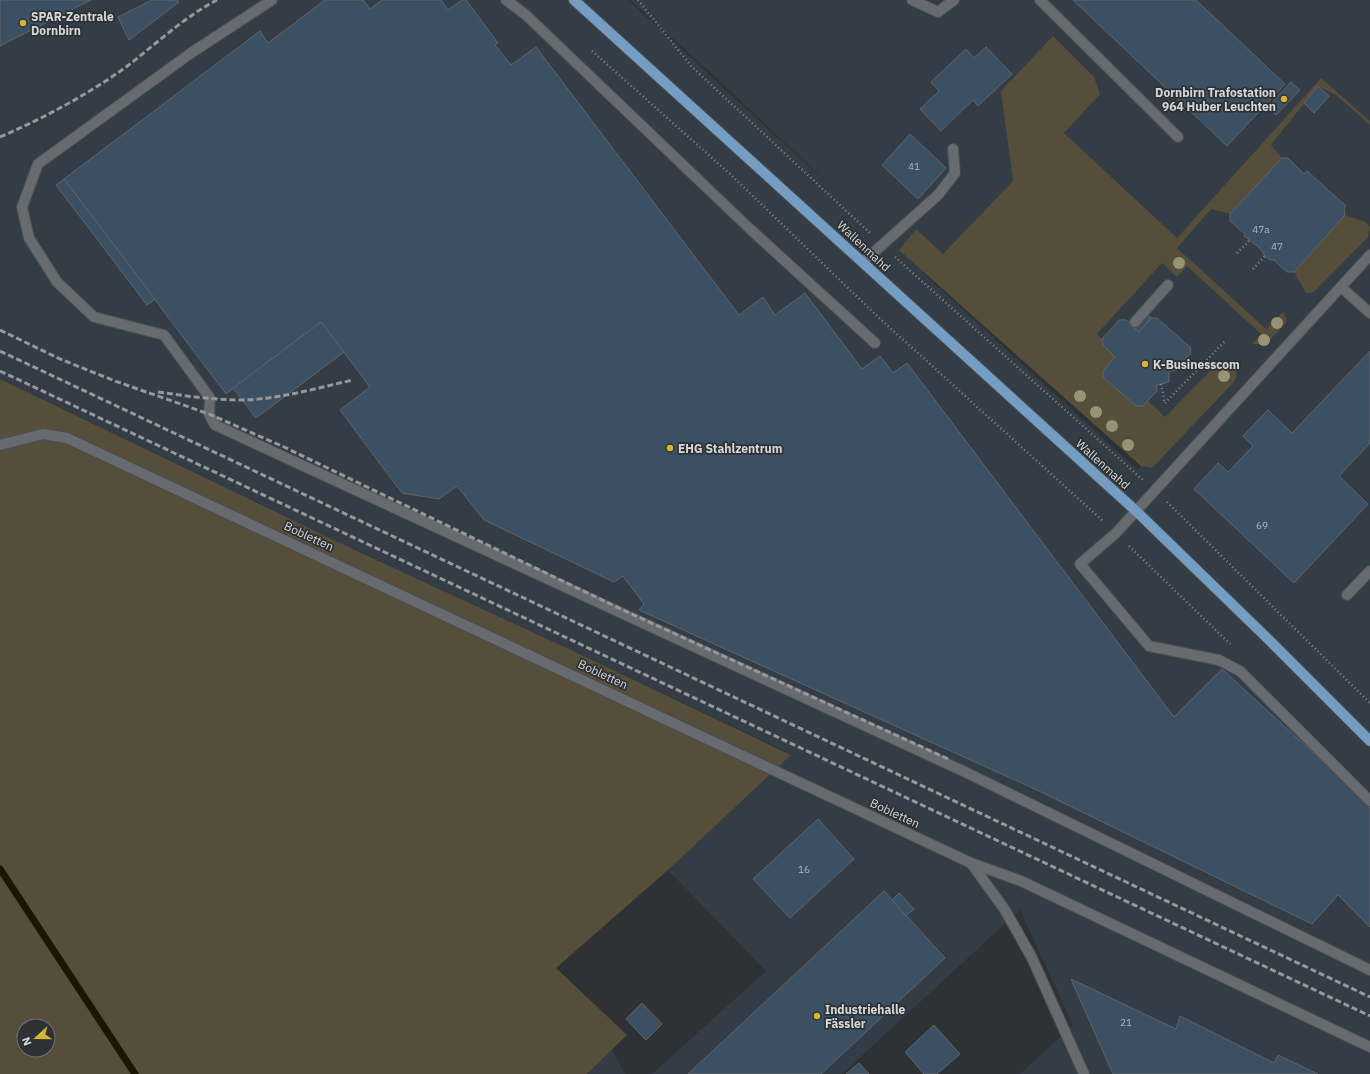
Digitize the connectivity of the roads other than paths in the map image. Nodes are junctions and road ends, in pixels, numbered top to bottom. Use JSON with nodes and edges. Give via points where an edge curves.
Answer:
{"nodes":[{"id":1,"x":272,"y":0,"type":"edge"},
{"id":2,"x":506,"y":0,"type":"edge"},
{"id":3,"x":574,"y":0,"type":"edge"},
{"id":4,"x":912,"y":0,"type":"edge"},
{"id":5,"x":954,"y":0,"type":"edge"},
{"id":6,"x":1040,"y":0,"type":"edge"},
{"id":7,"x":1178,"y":137,"type":"dead end"},
{"id":8,"x":953,"y":149,"type":"dead end"},
{"id":9,"x":1370,"y":255,"type":"edge"},
{"id":10,"x":863,"y":262,"type":"junction"},
{"id":11,"x":1168,"y":285,"type":"dead end"},
{"id":12,"x":1341,"y":287,"type":"junction"},
{"id":13,"x":1370,"y":313,"type":"edge"},
{"id":14,"x":1135,"y":322,"type":"dead end"},
{"id":15,"x":875,"y":343,"type":"dead end"},
{"id":16,"x":0,"y":445,"type":"edge"},
{"id":17,"x":1136,"y":511,"type":"junction"},
{"id":18,"x":1370,"y":571,"type":"edge"},
{"id":19,"x":1347,"y":595,"type":"dead end"},
{"id":20,"x":1370,"y":741,"type":"edge"},
{"id":21,"x":1370,"y":801,"type":"edge"},
{"id":22,"x":972,"y":863,"type":"junction"},
{"id":23,"x":1370,"y":970,"type":"edge"},
{"id":24,"x":1370,"y":1047,"type":"edge"},
{"id":25,"x":1084,"y":1074,"type":"edge"}],
"edges":[{"from":1,"to":23,"type":"street","via":[[191,53],[38,164],[22,208],[29,238],[57,282],[94,317],[164,335],[210,398],[209,414],[214,425],[963,771]]},
{"from":2,"to":15,"type":"street","via":[[526,15],[750,229]]},
{"from":3,"to":10,"type":"main road","name":"Wallenmahd"},
{"from":4,"to":5,"type":"street","via":[[938,12]]},
{"from":6,"to":7,"type":"street"},
{"from":8,"to":10,"type":"street","via":[[955,173],[938,195]]},
{"from":9,"to":12,"type":"street"},
{"from":10,"to":17,"type":"main road","name":"Wallenmahd"},
{"from":11,"to":14,"type":"street"},
{"from":12,"to":13,"type":"street"},
{"from":12,"to":17,"type":"street"},
{"from":16,"to":22,"type":"street","name":"Bobletten","via":[[43,434],[68,438]]},
{"from":17,"to":20,"type":"main road","name":"Wallenmahd"},
{"from":17,"to":21,"type":"street","via":[[1116,533],[1080,564],[1149,646],[1219,660],[1240,671]]},
{"from":18,"to":19,"type":"street"},
{"from":22,"to":24,"type":"street","via":[[1021,881]]},
{"from":22,"to":25,"type":"street","name":"Bobletten","via":[[1005,910],[1032,958]]}]}
